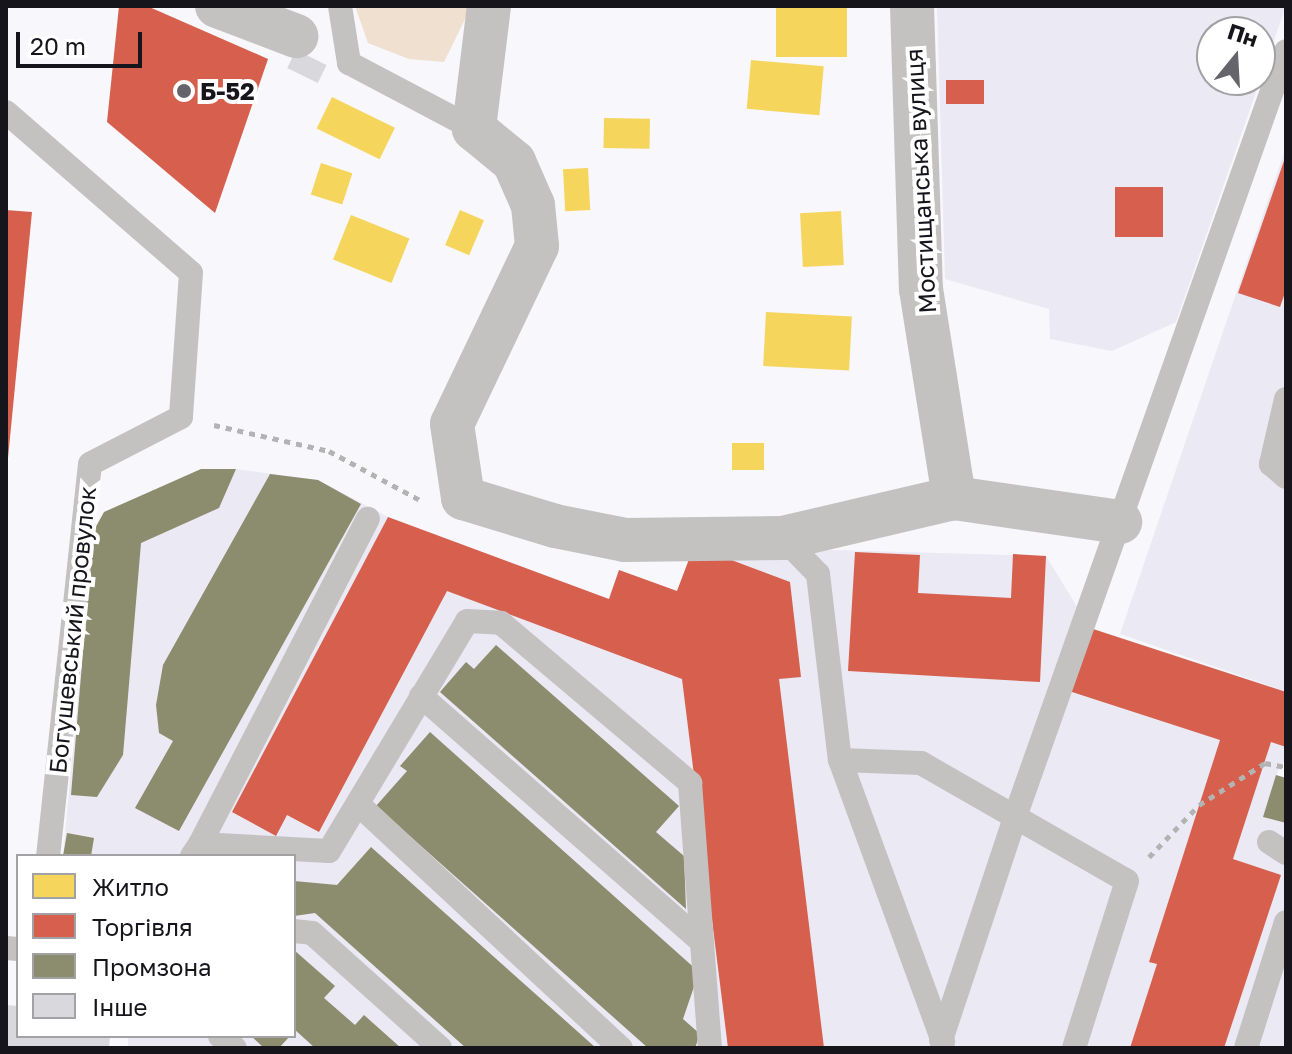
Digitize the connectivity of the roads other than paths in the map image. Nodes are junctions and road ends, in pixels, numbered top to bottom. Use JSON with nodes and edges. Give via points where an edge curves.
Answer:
{"nodes":[{"id":1,"x":217,"y":6,"type":"edge"},
{"id":2,"x":340,"y":6,"type":"edge"},
{"id":3,"x":489,"y":6,"type":"edge"},
{"id":4,"x":912,"y":6,"type":"edge"},
{"id":5,"x":296,"y":36,"type":"dead end"},
{"id":6,"x":1286,"y":51,"type":"edge"},
{"id":7,"x":6,"y":112,"type":"edge"},
{"id":8,"x":474,"y":129,"type":"junction"},
{"id":9,"x":1286,"y":399,"type":"edge"},
{"id":10,"x":1286,"y":477,"type":"edge"},
{"id":11,"x":954,"y":498,"type":"junction"},
{"id":12,"x":368,"y":519,"type":"dead end"},
{"id":13,"x":1120,"y":522,"type":"junction"},
{"id":14,"x":783,"y":538,"type":"junction"},
{"id":15,"x":421,"y":696,"type":"junction"},
{"id":16,"x":840,"y":760,"type":"junction"},
{"id":17,"x":358,"y":804,"type":"junction"},
{"id":18,"x":1016,"y":814,"type":"junction"},
{"id":19,"x":196,"y":850,"type":"edge"},
{"id":20,"x":48,"y":854,"type":"edge"},
{"id":21,"x":1286,"y":922,"type":"edge"},
{"id":22,"x":296,"y":931,"type":"edge"},
{"id":23,"x":702,"y":942,"type":"junction"},
{"id":24,"x":944,"y":1044,"type":"edge"},
{"id":25,"x":440,"y":1048,"type":"edge"},
{"id":26,"x":621,"y":1048,"type":"edge"},
{"id":27,"x":710,"y":1048,"type":"edge"},
{"id":28,"x":1074,"y":1048,"type":"edge"},
{"id":29,"x":1246,"y":1048,"type":"edge"}],
"edges":[{"from":1,"to":5,"type":"street"},
{"from":2,"to":8,"type":"lane","via":[[349,63]]},
{"from":3,"to":8,"type":"street"},
{"from":4,"to":11,"type":"street","name":"Мостищанська вулиця","via":[[921,289]]},
{"from":6,"to":13,"type":"lane"},
{"from":7,"to":20,"type":"lane","name":"Богушевський провулок","via":[[191,273],[181,417],[90,464]]},
{"from":8,"to":14,"type":"street","via":[[514,162],[533,205],[537,246],[452,424],[446,501],[625,540]]},
{"from":9,"to":10,"type":"lane","via":[[1271,464]]},
{"from":11,"to":13,"type":"street"},
{"from":11,"to":14,"type":"street"},
{"from":12,"to":19,"type":"lane"},
{"from":13,"to":18,"type":"lane"},
{"from":14,"to":16,"type":"lane","via":[[818,574]]},
{"from":15,"to":17,"type":"lane"},
{"from":15,"to":23,"type":"lane"},
{"from":15,"to":23,"type":"lane","via":[[467,621],[501,623],[690,783]]},
{"from":16,"to":18,"type":"lane","via":[[921,763]]},
{"from":16,"to":24,"type":"lane"},
{"from":17,"to":19,"type":"lane","via":[[329,851]]},
{"from":17,"to":26,"type":"lane"},
{"from":18,"to":24,"type":"lane"},
{"from":18,"to":28,"type":"lane","via":[[1127,881]]},
{"from":21,"to":29,"type":"lane"},
{"from":22,"to":25,"type":"lane","via":[[312,933]]},
{"from":23,"to":27,"type":"lane"}]}
